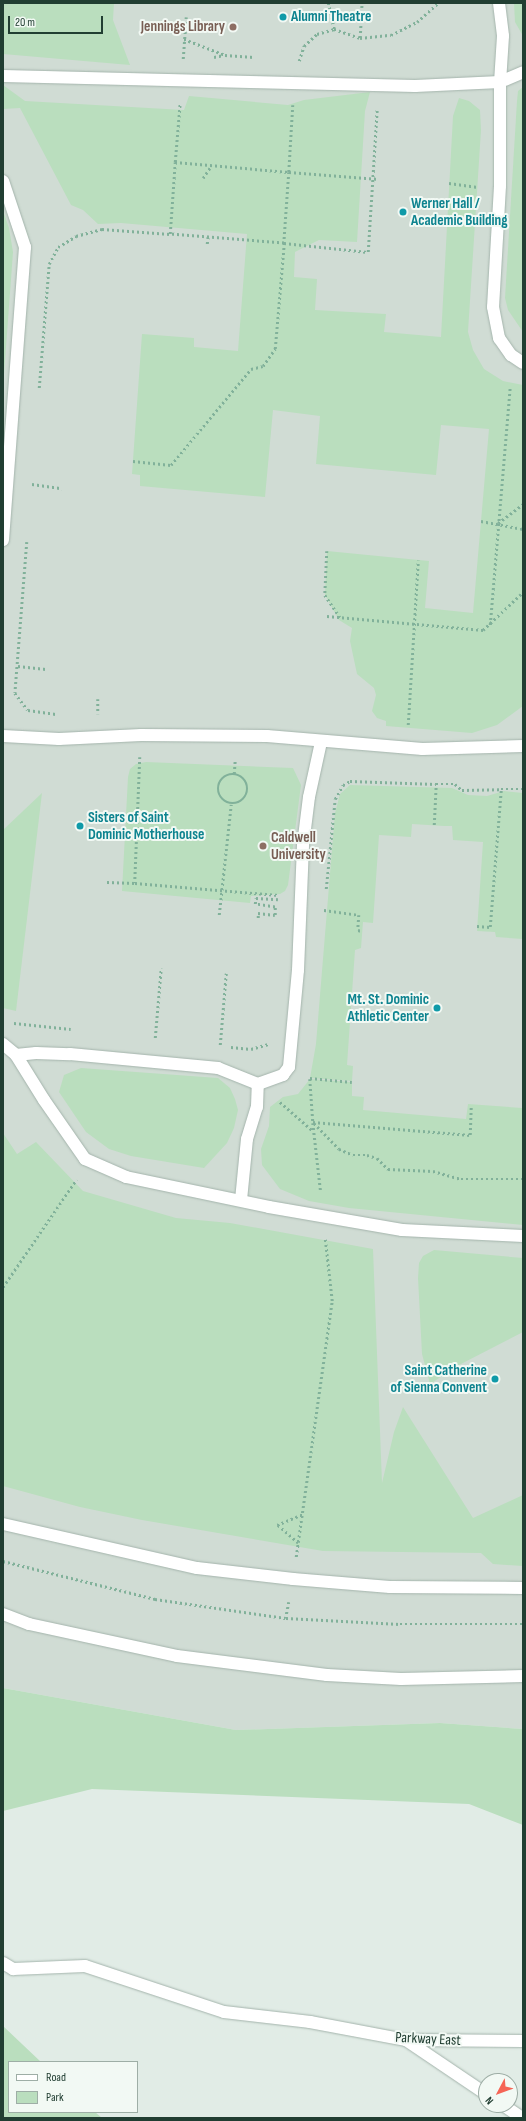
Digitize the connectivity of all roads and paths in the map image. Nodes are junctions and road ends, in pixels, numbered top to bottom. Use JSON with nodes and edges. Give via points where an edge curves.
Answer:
{"nodes":[{"id":1,"x":328,"y":3,"type":"edge"},
{"id":2,"x":362,"y":3,"type":"edge"},
{"id":3,"x":438,"y":3,"type":"edge"},
{"id":4,"x":499,"y":3,"type":"edge"},
{"id":5,"x":186,"y":17,"type":"dead end"},
{"id":6,"x":334,"y":29,"type":"junction"},
{"id":7,"x":360,"y":38,"type":"junction"},
{"id":8,"x":184,"y":39,"type":"junction"},
{"id":9,"x":183,"y":55,"type":"dead end"},
{"id":10,"x":262,"y":58,"type":"dead end"},
{"id":11,"x":291,"y":61,"type":"dead end"},
{"id":12,"x":298,"y":62,"type":"junction"},
{"id":13,"x":297,"y":67,"type":"dead end"},
{"id":14,"x":523,"y":72,"type":"edge"},
{"id":15,"x":3,"y":76,"type":"edge"},
{"id":16,"x":500,"y":82,"type":"junction"},
{"id":17,"x":180,"y":99,"type":"dead end"},
{"id":18,"x":294,"y":103,"type":"dead end"},
{"id":19,"x":377,"y":105,"type":"dead end"},
{"id":20,"x":175,"y":162,"type":"junction"},
{"id":21,"x":212,"y":166,"type":"junction"},
{"id":22,"x":289,"y":172,"type":"junction"},
{"id":23,"x":203,"y":178,"type":"dead end"},
{"id":24,"x":372,"y":178,"type":"junction"},
{"id":25,"x":379,"y":179,"type":"dead end"},
{"id":26,"x":3,"y":181,"type":"edge"},
{"id":27,"x":449,"y":183,"type":"dead end"},
{"id":28,"x":478,"y":187,"type":"dead end"},
{"id":29,"x":170,"y":234,"type":"junction"},
{"id":30,"x":208,"y":236,"type":"junction"},
{"id":31,"x":284,"y":243,"type":"junction"},
{"id":32,"x":207,"y":244,"type":"dead end"},
{"id":33,"x":523,"y":363,"type":"edge"},
{"id":34,"x":510,"y":386,"type":"dead end"},
{"id":35,"x":39,"y":390,"type":"dead end"},
{"id":36,"x":133,"y":461,"type":"dead end"},
{"id":37,"x":33,"y":476,"type":"dead end"},
{"id":38,"x":32,"y":484,"type":"junction"},
{"id":39,"x":62,"y":488,"type":"dead end"},
{"id":40,"x":32,"y":492,"type":"dead end"},
{"id":41,"x":523,"y":504,"type":"edge"},
{"id":42,"x":481,"y":521,"type":"dead end"},
{"id":43,"x":498,"y":523,"type":"junction"},
{"id":44,"x":523,"y":529,"type":"edge"},
{"id":45,"x":3,"y":540,"type":"edge"},
{"id":46,"x":28,"y":540,"type":"dead end"},
{"id":47,"x":327,"y":551,"type":"dead end"},
{"id":48,"x":418,"y":560,"type":"dead end"},
{"id":49,"x":523,"y":592,"type":"edge"},
{"id":50,"x":327,"y":616,"type":"dead end"},
{"id":51,"x":340,"y":617,"type":"junction"},
{"id":52,"x":414,"y":625,"type":"junction"},
{"id":53,"x":490,"y":625,"type":"junction"},
{"id":54,"x":18,"y":666,"type":"junction"},
{"id":55,"x":46,"y":669,"type":"dead end"},
{"id":56,"x":98,"y":699,"type":"dead end"},
{"id":57,"x":60,"y":715,"type":"dead end"},
{"id":58,"x":99,"y":720,"type":"dead end"},
{"id":59,"x":408,"y":727,"type":"dead end"},
{"id":60,"x":141,"y":735,"type":"junction"},
{"id":61,"x":3,"y":736,"type":"edge"},
{"id":62,"x":321,"y":742,"type":"junction"},
{"id":63,"x":523,"y":746,"type":"edge"},
{"id":64,"x":436,"y":784,"type":"junction"},
{"id":65,"x":501,"y":789,"type":"junction"},
{"id":66,"x":523,"y":789,"type":"edge"},
{"id":67,"x":231,"y":805,"type":"junction"},
{"id":68,"x":434,"y":825,"type":"dead end"},
{"id":69,"x":107,"y":882,"type":"dead end"},
{"id":70,"x":135,"y":883,"type":"junction"},
{"id":71,"x":221,"y":891,"type":"junction"},
{"id":72,"x":325,"y":896,"type":"dead end"},
{"id":73,"x":325,"y":904,"type":"dead end"},
{"id":74,"x":219,"y":915,"type":"dead end"},
{"id":75,"x":258,"y":918,"type":"dead end"},
{"id":76,"x":478,"y":926,"type":"dead end"},
{"id":77,"x":362,"y":931,"type":"dead end"},
{"id":78,"x":161,"y":968,"type":"dead end"},
{"id":79,"x":226,"y":973,"type":"dead end"},
{"id":80,"x":155,"y":1038,"type":"dead end"},
{"id":81,"x":3,"y":1044,"type":"edge"},
{"id":82,"x":220,"y":1046,"type":"dead end"},
{"id":83,"x":16,"y":1055,"type":"junction"},
{"id":84,"x":311,"y":1070,"type":"dead end"},
{"id":85,"x":310,"y":1079,"type":"junction"},
{"id":86,"x":352,"y":1082,"type":"dead end"},
{"id":87,"x":258,"y":1084,"type":"junction"},
{"id":88,"x":471,"y":1104,"type":"dead end"},
{"id":89,"x":313,"y":1122,"type":"junction"},
{"id":90,"x":313,"y":1131,"type":"junction"},
{"id":91,"x":89,"y":1161,"type":"junction"},
{"id":92,"x":523,"y":1179,"type":"edge"},
{"id":93,"x":241,"y":1200,"type":"junction"},
{"id":94,"x":322,"y":1200,"type":"dead end"},
{"id":95,"x":324,"y":1232,"type":"dead end"},
{"id":96,"x":523,"y":1236,"type":"edge"},
{"id":97,"x":3,"y":1287,"type":"edge"},
{"id":98,"x":303,"y":1514,"type":"junction"},
{"id":99,"x":3,"y":1524,"type":"edge"},
{"id":100,"x":298,"y":1544,"type":"junction"},
{"id":101,"x":3,"y":1561,"type":"edge"},
{"id":102,"x":295,"y":1563,"type":"dead end"},
{"id":103,"x":523,"y":1588,"type":"edge"},
{"id":104,"x":290,"y":1600,"type":"dead end"},
{"id":105,"x":3,"y":1614,"type":"edge"},
{"id":106,"x":286,"y":1618,"type":"junction"},
{"id":107,"x":523,"y":1624,"type":"edge"},
{"id":108,"x":523,"y":1676,"type":"edge"},
{"id":109,"x":3,"y":1963,"type":"edge"},
{"id":110,"x":406,"y":2040,"type":"junction"},
{"id":111,"x":523,"y":2042,"type":"edge"},
{"id":112,"x":478,"y":2089,"type":"edge"}],
"edges":[{"from":1,"to":6,"type":"path"},
{"from":2,"to":7,"type":"path"},
{"from":3,"to":7,"type":"path","via":[[418,22],[405,30],[391,35]]},
{"from":4,"to":16,"type":"street","via":[[503,36]]},
{"from":5,"to":8,"type":"path"},
{"from":6,"to":7,"type":"path"},
{"from":6,"to":12,"type":"path","via":[[316,34],[304,46]]},
{"from":8,"to":9,"type":"path"},
{"from":8,"to":10,"type":"path","via":[[225,55]]},
{"from":11,"to":12,"type":"path"},
{"from":12,"to":13,"type":"path"},
{"from":14,"to":16,"type":"street"},
{"from":15,"to":16,"type":"street","via":[[415,86]]},
{"from":16,"to":33,"type":"street","via":[[500,186],[493,307],[499,338],[511,355]]},
{"from":17,"to":20,"type":"path"},
{"from":18,"to":22,"type":"path"},
{"from":19,"to":24,"type":"path"},
{"from":20,"to":21,"type":"path"},
{"from":20,"to":29,"type":"path"},
{"from":21,"to":22,"type":"path"},
{"from":21,"to":23,"type":"path"},
{"from":22,"to":24,"type":"path"},
{"from":22,"to":31,"type":"path"},
{"from":24,"to":25,"type":"path"},
{"from":24,"to":31,"type":"path","via":[[368,252]]},
{"from":26,"to":45,"type":"street","via":[[25,247]]},
{"from":27,"to":28,"type":"path"},
{"from":29,"to":30,"type":"path"},
{"from":29,"to":35,"type":"path","via":[[102,229],[76,236],[58,247],[49,264]]},
{"from":30,"to":31,"type":"path"},
{"from":30,"to":32,"type":"path"},
{"from":31,"to":36,"type":"path","via":[[275,348],[263,366],[251,369],[171,465]]},
{"from":34,"to":43,"type":"path"},
{"from":37,"to":38,"type":"path"},
{"from":38,"to":39,"type":"path"},
{"from":38,"to":40,"type":"path"},
{"from":41,"to":43,"type":"path"},
{"from":42,"to":43,"type":"path"},
{"from":43,"to":44,"type":"path"},
{"from":43,"to":53,"type":"path"},
{"from":46,"to":54,"type":"path"},
{"from":47,"to":51,"type":"path","via":[[325,595]]},
{"from":48,"to":52,"type":"path"},
{"from":49,"to":53,"type":"path"},
{"from":50,"to":51,"type":"path"},
{"from":51,"to":52,"type":"path"},
{"from":52,"to":53,"type":"path","via":[[483,630]]},
{"from":52,"to":59,"type":"path"},
{"from":54,"to":55,"type":"path"},
{"from":54,"to":57,"type":"path","via":[[15,693],[28,710]]},
{"from":56,"to":58,"type":"path"},
{"from":60,"to":61,"type":"street","via":[[59,739]]},
{"from":60,"to":62,"type":"street","via":[[267,736]]},
{"from":60,"to":70,"type":"path"},
{"from":62,"to":63,"type":"street","via":[[422,749]]},
{"from":62,"to":87,"type":"street","via":[[308,797],[303,845],[298,970],[289,1067],[283,1075]]},
{"from":64,"to":65,"type":"path","via":[[455,784],[462,790]]},
{"from":64,"to":68,"type":"path"},
{"from":64,"to":72,"type":"path","via":[[350,781],[343,785],[335,799]]},
{"from":65,"to":66,"type":"path"},
{"from":65,"to":76,"type":"path","via":[[490,927]]},
{"from":67,"to":67,"type":"path","via":[[240,803],[248,791],[246,782],[234,774],[224,777],[217,791],[222,800]]},
{"from":67,"to":71,"type":"path"},
{"from":69,"to":70,"type":"path"},
{"from":70,"to":71,"type":"path"},
{"from":71,"to":74,"type":"path"},
{"from":71,"to":75,"type":"path","via":[[279,895],[278,900],[256,898],[255,904],[275,907],[275,915],[258,913]]},
{"from":73,"to":77,"type":"path","via":[[324,912],[359,915],[358,930]]},
{"from":78,"to":80,"type":"path"},
{"from":79,"to":82,"type":"path"},
{"from":81,"to":83,"type":"street"},
{"from":83,"to":87,"type":"street","via":[[70,1054],[218,1068]]},
{"from":83,"to":91,"type":"street","via":[[44,1100]]},
{"from":84,"to":85,"type":"path"},
{"from":85,"to":86,"type":"path"},
{"from":85,"to":89,"type":"path"},
{"from":87,"to":90,"type":"path"},
{"from":87,"to":93,"type":"street","via":[[256,1107],[247,1139]]},
{"from":88,"to":89,"type":"path","via":[[470,1135]]},
{"from":89,"to":90,"type":"path"},
{"from":89,"to":92,"type":"path","via":[[339,1149],[353,1155],[377,1158],[388,1168],[433,1171],[474,1180]]},
{"from":90,"to":94,"type":"path"},
{"from":91,"to":93,"type":"street","via":[[126,1177]]},
{"from":91,"to":97,"type":"path"},
{"from":93,"to":96,"type":"street","via":[[402,1230]]},
{"from":95,"to":98,"type":"path","via":[[332,1301]]},
{"from":98,"to":100,"type":"path"},
{"from":98,"to":100,"type":"path","via":[[277,1525]]},
{"from":99,"to":103,"type":"street","via":[[205,1568],[390,1587]]},
{"from":100,"to":102,"type":"path"},
{"from":101,"to":106,"type":"path","via":[[155,1599]]},
{"from":104,"to":106,"type":"path"},
{"from":105,"to":108,"type":"street","via":[[29,1624],[177,1656],[327,1676],[402,1679]]},
{"from":106,"to":107,"type":"path","via":[[400,1624]]},
{"from":109,"to":110,"type":"street","name":"Parkway East","via":[[13,1969],[85,1966],[224,2012],[310,2022]]},
{"from":110,"to":111,"type":"street","name":"Parkway East"},
{"from":110,"to":112,"type":"street"}]}
